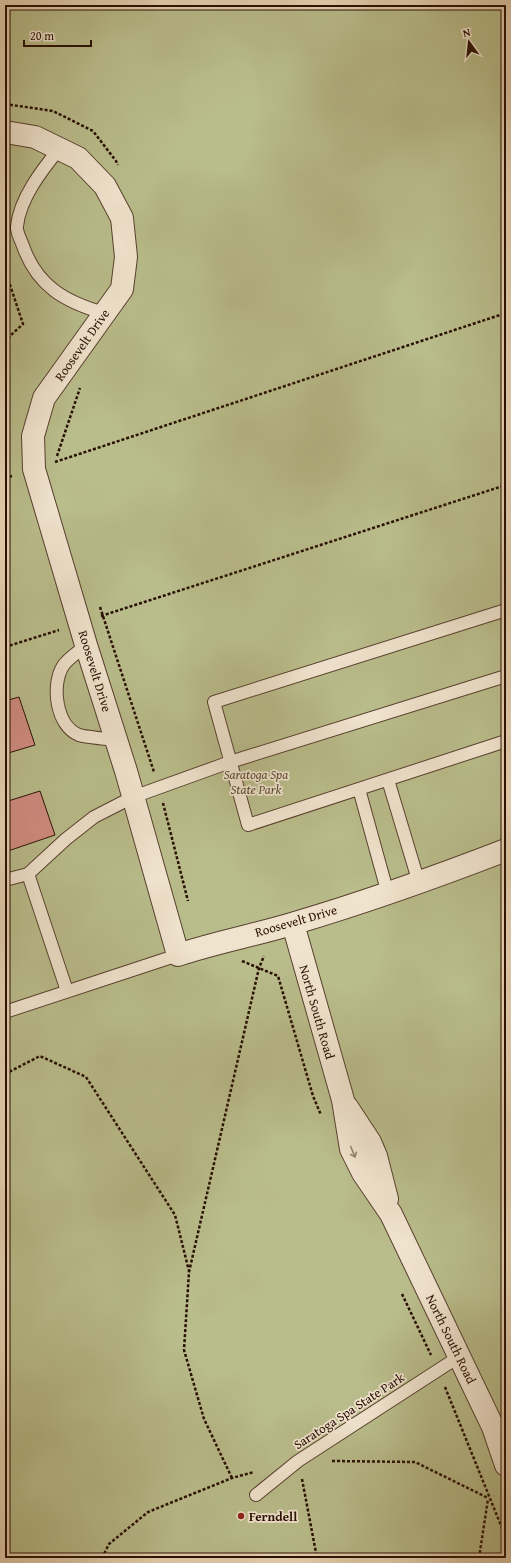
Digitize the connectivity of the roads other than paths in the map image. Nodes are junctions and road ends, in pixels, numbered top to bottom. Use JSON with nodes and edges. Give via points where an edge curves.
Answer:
{"nodes":[{"id":1,"x":5,"y":132,"type":"edge"},
{"id":2,"x":59,"y":149,"type":"junction"},
{"id":3,"x":104,"y":313,"type":"junction"},
{"id":4,"x":506,"y":610,"type":"edge"},
{"id":5,"x":86,"y":645,"type":"junction"},
{"id":6,"x":506,"y":676,"type":"edge"},
{"id":7,"x":116,"y":740,"type":"junction"},
{"id":8,"x":506,"y":741,"type":"edge"},
{"id":9,"x":230,"y":762,"type":"junction"},
{"id":10,"x":388,"y":780,"type":"junction"},
{"id":11,"x":359,"y":789,"type":"junction"},
{"id":12,"x":133,"y":797,"type":"junction"},
{"id":13,"x":506,"y":850,"type":"edge"},
{"id":14,"x":28,"y":874,"type":"junction"},
{"id":15,"x":5,"y":880,"type":"edge"},
{"id":16,"x":419,"y":883,"type":"junction"},
{"id":17,"x":388,"y":894,"type":"junction"},
{"id":18,"x":293,"y":924,"type":"junction"},
{"id":19,"x":178,"y":955,"type":"junction"},
{"id":20,"x":67,"y":992,"type":"junction"},
{"id":21,"x":5,"y":1012,"type":"edge"},
{"id":22,"x":460,"y":1356,"type":"junction"},
{"id":23,"x":506,"y":1465,"type":"edge"},
{"id":24,"x":256,"y":1495,"type":"dead end"}],
"edges":[{"from":1,"to":2,"type":"street","name":"Roosevelt Drive","via":[[35,137]]},
{"from":2,"to":3,"type":"street","name":"Roosevelt Drive","via":[[78,158],[105,186],[122,218],[126,257],[122,288]]},
{"from":2,"to":3,"type":"lane","via":[[20,209],[16,228],[34,271],[50,289]]},
{"from":3,"to":5,"type":"street","name":"Roosevelt Drive","via":[[44,398],[33,436],[34,469]]},
{"from":4,"to":9,"type":"lane","via":[[214,702]]},
{"from":5,"to":7,"type":"street","name":"Roosevelt Drive"},
{"from":5,"to":7,"type":"lane","via":[[63,666],[58,681],[57,706],[65,724],[79,735]]},
{"from":6,"to":9,"type":"lane"},
{"from":7,"to":12,"type":"street","name":"Roosevelt Drive"},
{"from":8,"to":10,"type":"lane"},
{"from":9,"to":11,"type":"lane","via":[[248,825]]},
{"from":9,"to":12,"type":"lane"},
{"from":10,"to":11,"type":"lane"},
{"from":10,"to":16,"type":"lane"},
{"from":11,"to":17,"type":"lane"},
{"from":12,"to":14,"type":"lane","via":[[94,817],[66,838]]},
{"from":12,"to":19,"type":"street","name":"Roosevelt Drive"},
{"from":13,"to":16,"type":"street","name":"Roosevelt Drive"},
{"from":14,"to":15,"type":"lane"},
{"from":14,"to":20,"type":"lane"},
{"from":16,"to":17,"type":"street","name":"Roosevelt Drive"},
{"from":17,"to":18,"type":"street","name":"Roosevelt Drive"},
{"from":18,"to":19,"type":"street","name":"Roosevelt Drive"},
{"from":18,"to":22,"type":"street","name":"North South Road","via":[[342,1100],[370,1142],[391,1214]]},
{"from":19,"to":20,"type":"lane"},
{"from":20,"to":21,"type":"lane"},
{"from":22,"to":23,"type":"street","name":"North South Road","via":[[493,1427]]},
{"from":22,"to":24,"type":"lane","name":"Saratoga Spa State Park","via":[[298,1461]]}]}
